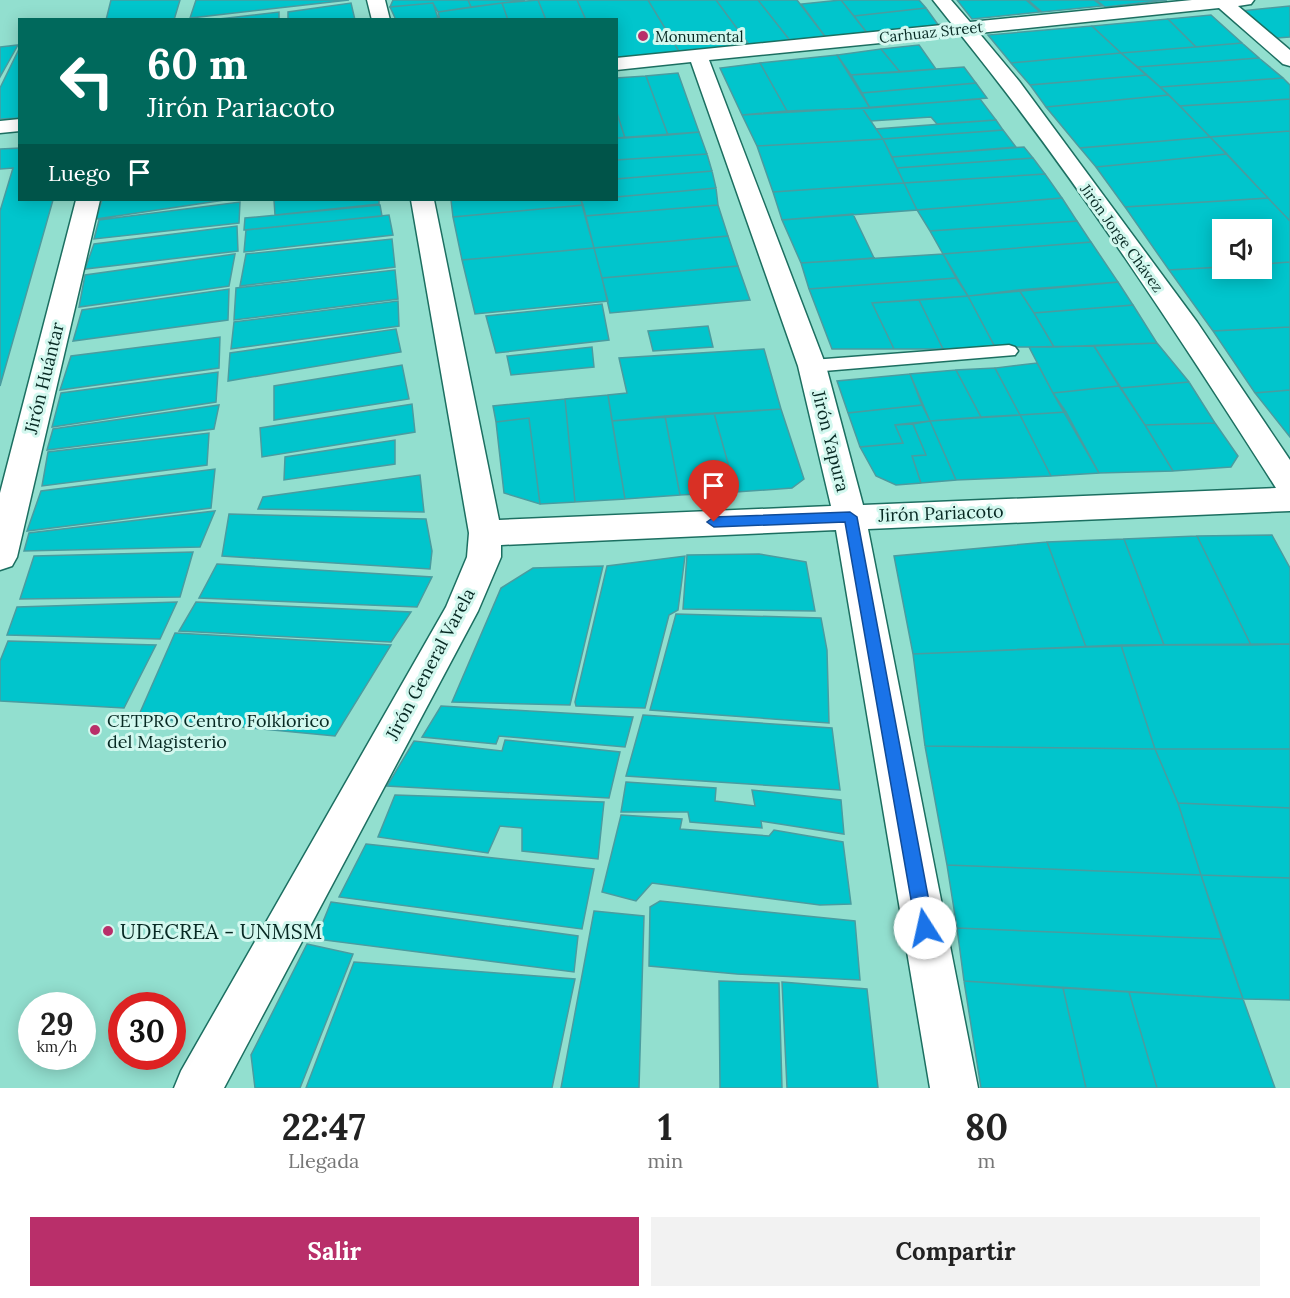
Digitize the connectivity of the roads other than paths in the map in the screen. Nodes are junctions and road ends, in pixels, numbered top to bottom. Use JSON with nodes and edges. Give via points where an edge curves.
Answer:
{"nodes":[{"id":1,"x":376,"y":0,"type":"edge"},
{"id":2,"x":942,"y":0,"type":"edge"},
{"id":3,"x":1245,"y":0,"type":"edge"},
{"id":4,"x":1223,"y":2,"type":"junction"},
{"id":5,"x":380,"y":18,"type":"edge"},
{"id":6,"x":967,"y":28,"type":"junction"},
{"id":7,"x":698,"y":56,"type":"junction"},
{"id":8,"x":1290,"y":60,"type":"edge"},
{"id":9,"x":618,"y":64,"type":"edge"},
{"id":10,"x":18,"y":125,"type":"edge"},
{"id":11,"x":0,"y":127,"type":"edge"},
{"id":12,"x":88,"y":201,"type":"edge"},
{"id":13,"x":422,"y":201,"type":"edge"},
{"id":14,"x":1009,"y":351,"type":"dead end"},
{"id":15,"x":812,"y":366,"type":"junction"},
{"id":16,"x":1290,"y":484,"type":"edge"},
{"id":17,"x":1290,"y":499,"type":"edge"},
{"id":18,"x":850,"y":517,"type":"junction"},
{"id":19,"x":485,"y":534,"type":"junction"},
{"id":20,"x":0,"y":557,"type":"edge"},
{"id":21,"x":198,"y":1088,"type":"edge"},
{"id":22,"x":954,"y":1088,"type":"edge"}],
"edges":[{"from":1,"to":5,"type":"street"},
{"from":2,"to":6,"type":"street","name":"Jirón Jorge Chávez"},
{"from":3,"to":4,"type":"street","name":"Carhuaz Street"},
{"from":4,"to":6,"type":"street","name":"Carhuaz Street"},
{"from":4,"to":8,"type":"street"},
{"from":6,"to":7,"type":"street","name":"Carhuaz Street"},
{"from":6,"to":16,"type":"street","name":"Jirón Jorge Chávez","via":[[1181,319]]},
{"from":7,"to":9,"type":"street","name":"Carhuaz Street"},
{"from":7,"to":15,"type":"street","name":"Jirón Yapura"},
{"from":10,"to":11,"type":"street"},
{"from":12,"to":20,"type":"street","name":"Jirón Huántar"},
{"from":13,"to":19,"type":"street","name":"Jirón General Varela"},
{"from":14,"to":15,"type":"lane"},
{"from":15,"to":18,"type":"street","name":"Jirón Yapura"},
{"from":17,"to":18,"type":"street","name":"Jirón Pariacoto"},
{"from":18,"to":19,"type":"street","name":"Jirón Pariacoto"},
{"from":18,"to":22,"type":"street","name":"Jirón Yapura"},
{"from":19,"to":21,"type":"street","name":"Jirón General Varela","via":[[484,556],[461,611]]}]}
